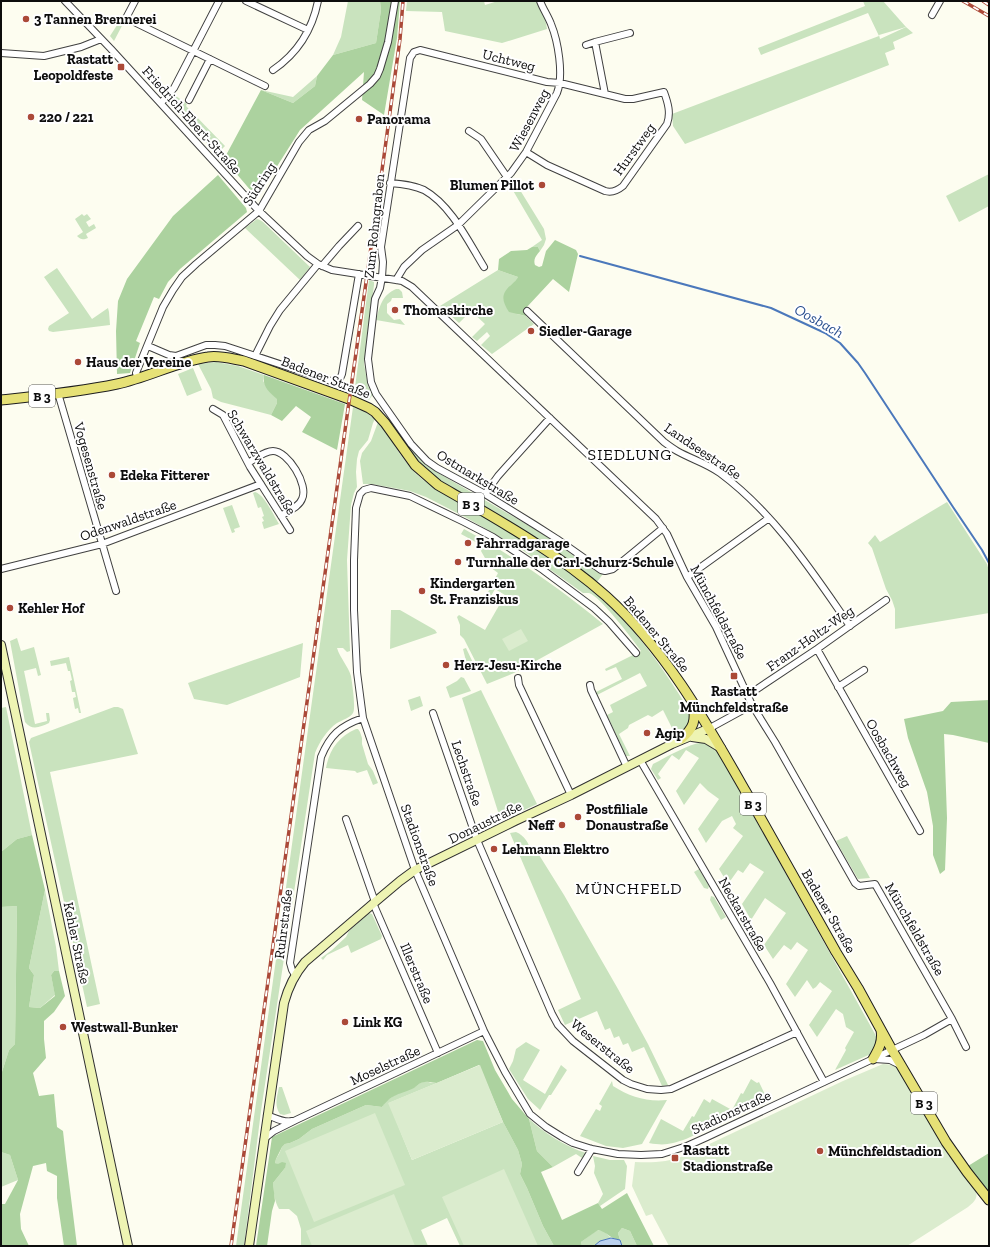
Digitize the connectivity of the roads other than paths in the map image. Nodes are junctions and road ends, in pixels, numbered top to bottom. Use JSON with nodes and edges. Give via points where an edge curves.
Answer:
{"nodes":[{"id":1,"x":65,"y":1,"type":"edge"},
{"id":2,"x":134,"y":1,"type":"edge"},
{"id":3,"x":219,"y":1,"type":"edge"},
{"id":4,"x":246,"y":1,"type":"edge"},
{"id":5,"x":318,"y":1,"type":"edge"},
{"id":6,"x":395,"y":1,"type":"edge"},
{"id":7,"x":540,"y":1,"type":"edge"},
{"id":8,"x":940,"y":1,"type":"edge"},
{"id":9,"x":932,"y":15,"type":"dead end"},
{"id":10,"x":308,"y":30,"type":"junction"},
{"id":11,"x":630,"y":33,"type":"dead end"},
{"id":12,"x":101,"y":39,"type":"junction"},
{"id":13,"x":595,"y":42,"type":"junction"},
{"id":14,"x":586,"y":45,"type":"dead end"},
{"id":15,"x":193,"y":51,"type":"junction"},
{"id":16,"x":1,"y":52,"type":"edge"},
{"id":17,"x":410,"y":58,"type":"joint"},
{"id":18,"x":210,"y":59,"type":"junction"},
{"id":19,"x":273,"y":70,"type":"dead end"},
{"id":20,"x":560,"y":83,"type":"junction"},
{"id":21,"x":265,"y":86,"type":"dead end"},
{"id":22,"x":664,"y":92,"type":"joint"},
{"id":23,"x":605,"y":94,"type":"junction"},
{"id":24,"x":189,"y":100,"type":"dead end"},
{"id":25,"x":161,"y":103,"type":"junction"},
{"id":26,"x":469,"y":131,"type":"dead end"},
{"id":27,"x":526,"y":152,"type":"junction"},
{"id":28,"x":507,"y":177,"type":"junction"},
{"id":29,"x":390,"y":183,"type":"junction"},
{"id":30,"x":259,"y":211,"type":"junction"},
{"id":31,"x":458,"y":225,"type":"junction"},
{"id":32,"x":358,"y":226,"type":"dead end"},
{"id":33,"x":320,"y":265,"type":"junction"},
{"id":34,"x":484,"y":267,"type":"dead end"},
{"id":35,"x":359,"y":274,"type":"junction"},
{"id":36,"x":382,"y":277,"type":"junction"},
{"id":37,"x":396,"y":280,"type":"junction"},
{"id":38,"x":527,"y":311,"type":"dead end"},
{"id":39,"x":148,"y":346,"type":"junction"},
{"id":40,"x":255,"y":356,"type":"junction"},
{"id":41,"x":138,"y":379,"type":"junction"},
{"id":42,"x":58,"y":394,"type":"junction"},
{"id":43,"x":376,"y":394,"type":"joint"},
{"id":44,"x":1,"y":400,"type":"edge"},
{"id":45,"x":213,"y":409,"type":"dead end"},
{"id":46,"x":550,"y":418,"type":"junction"},
{"id":47,"x":248,"y":463,"type":"junction"},
{"id":48,"x":261,"y":484,"type":"junction"},
{"id":49,"x":484,"y":494,"type":"junction"},
{"id":50,"x":281,"y":516,"type":"junction"},
{"id":51,"x":769,"y":518,"type":"junction"},
{"id":52,"x":663,"y":528,"type":"junction"},
{"id":53,"x":290,"y":530,"type":"dead end"},
{"id":54,"x":102,"y":544,"type":"junction"},
{"id":55,"x":1,"y":569,"type":"edge"},
{"id":56,"x":687,"y":577,"type":"junction"},
{"id":57,"x":116,"y":591,"type":"dead end"},
{"id":58,"x":886,"y":600,"type":"dead end"},
{"id":59,"x":850,"y":626,"type":"junction"},
{"id":60,"x":1,"y":645,"type":"edge"},
{"id":61,"x":817,"y":649,"type":"junction"},
{"id":62,"x":636,"y":653,"type":"dead end"},
{"id":63,"x":864,"y":670,"type":"dead end"},
{"id":64,"x":518,"y":678,"type":"dead end"},
{"id":65,"x":590,"y":685,"type":"dead end"},
{"id":66,"x":838,"y":687,"type":"junction"},
{"id":67,"x":748,"y":695,"type":"junction"},
{"id":68,"x":693,"y":703,"type":"junction"},
{"id":69,"x":752,"y":704,"type":"junction"},
{"id":70,"x":433,"y":713,"type":"dead end"},
{"id":71,"x":363,"y":718,"type":"junction"},
{"id":72,"x":710,"y":728,"type":"junction"},
{"id":73,"x":685,"y":738,"type":"junction"},
{"id":74,"x":721,"y":748,"type":"junction"},
{"id":75,"x":640,"y":760,"type":"junction"},
{"id":76,"x":627,"y":766,"type":"junction"},
{"id":77,"x":571,"y":795,"type":"junction"},
{"id":78,"x":346,"y":819,"type":"dead end"},
{"id":79,"x":920,"y":831,"type":"dead end"},
{"id":80,"x":477,"y":840,"type":"junction"},
{"id":81,"x":415,"y":870,"type":"junction"},
{"id":82,"x":374,"y":902,"type":"junction"},
{"id":83,"x":295,"y":975,"type":"junction"},
{"id":84,"x":952,"y":1019,"type":"junction"},
{"id":85,"x":881,"y":1029,"type":"junction"},
{"id":86,"x":484,"y":1031,"type":"junction"},
{"id":87,"x":797,"y":1032,"type":"junction"},
{"id":88,"x":966,"y":1047,"type":"dead end"},
{"id":89,"x":892,"y":1050,"type":"junction"},
{"id":90,"x":438,"y":1053,"type":"junction"},
{"id":91,"x":873,"y":1059,"type":"junction"},
{"id":92,"x":902,"y":1066,"type":"junction"},
{"id":93,"x":824,"y":1082,"type":"junction"},
{"id":94,"x":267,"y":1115,"type":"junction"},
{"id":95,"x":296,"y":1120,"type":"junction"},
{"id":96,"x":264,"y":1140,"type":"junction"},
{"id":97,"x":592,"y":1150,"type":"junction"},
{"id":98,"x":578,"y":1172,"type":"dead end"},
{"id":99,"x":989,"y":1200,"type":"edge"},
{"id":100,"x":128,"y":1246,"type":"edge"},
{"id":101,"x":249,"y":1246,"type":"edge"}],
"edges":[{"from":1,"to":12,"type":"street","name":"Friedrich-Ebert-Straße"},
{"from":2,"to":15,"type":"street","via":[[126,18]]},
{"from":3,"to":15,"type":"street"},
{"from":4,"to":10,"type":"street"},
{"from":5,"to":10,"type":"street"},
{"from":6,"to":30,"type":"street","name":"Südring","via":[[389,36],[377,76],[325,121],[309,130],[299,142]]},
{"from":7,"to":20,"type":"street","name":"Wiesenweg","via":[[552,26],[559,56]]},
{"from":8,"to":9,"type":"street"},
{"from":10,"to":19,"type":"street","via":[[294,53]]},
{"from":11,"to":13,"type":"street"},
{"from":12,"to":16,"type":"street","via":[[44,56]]},
{"from":12,"to":25,"type":"street","name":"Friedrich-Ebert-Straße"},
{"from":13,"to":14,"type":"street"},
{"from":13,"to":23,"type":"street"},
{"from":15,"to":18,"type":"street"},
{"from":15,"to":25,"type":"street","via":[[174,88]]},
{"from":17,"to":20,"type":"street","name":"Uchtweg","via":[[414,52],[420,50],[547,82]]},
{"from":17,"to":29,"type":"street","name":"Zum Rohngraben"},
{"from":18,"to":21,"type":"street"},
{"from":18,"to":24,"type":"street"},
{"from":20,"to":23,"type":"street","name":"Uchtweg"},
{"from":20,"to":27,"type":"street","name":"Wiesenweg"},
{"from":22,"to":23,"type":"street","name":"Uchtweg","via":[[633,99]]},
{"from":22,"to":27,"type":"street","name":"Hurstweg","via":[[668,106],[666,124],[622,186],[614,191],[605,191],[547,165]]},
{"from":25,"to":30,"type":"street","name":"Friedrich-Ebert-Straße"},
{"from":26,"to":28,"type":"street","name":"Wiesenweg","via":[[481,139]]},
{"from":27,"to":28,"type":"street","name":"Wiesenweg"},
{"from":28,"to":31,"type":"street","name":"Wiesenweg"},
{"from":29,"to":31,"type":"street","via":[[413,186],[437,198]]},
{"from":29,"to":36,"type":"street","name":"Zum Rohngraben","via":[[382,247]]},
{"from":30,"to":33,"type":"street","name":"Friedrich-Ebert-Straße"},
{"from":30,"to":39,"type":"street","name":"Südring","via":[[182,277],[163,308]]},
{"from":31,"to":34,"type":"street"},
{"from":31,"to":37,"type":"street","name":"Wiesenweg","via":[[422,250],[404,267]]},
{"from":32,"to":33,"type":"street"},
{"from":33,"to":35,"type":"street","name":"Friedrich-Ebert-Straße","via":[[332,270]]},
{"from":33,"to":40,"type":"street","via":[[280,310]]},
{"from":35,"to":36,"type":"street","name":"Friedrich-Ebert-Straße"},
{"from":35,"to":40,"type":"street","via":[[339,381],[335,382]]},
{"from":36,"to":37,"type":"street","name":"Münchfeldstraße"},
{"from":36,"to":43,"type":"street","name":"Zum Rohngraben","via":[[375,299],[368,359],[369,376]]},
{"from":37,"to":46,"type":"street","name":"Münchfeldstraße","via":[[402,281],[417,292]]},
{"from":38,"to":51,"type":"street","name":"Landseestraße","via":[[664,442],[719,472]]},
{"from":39,"to":40,"type":"street","via":[[176,356],[206,345],[225,346]]},
{"from":39,"to":41,"type":"street","name":"Südring","via":[[136,373]]},
{"from":41,"to":42,"type":"main road","name":"Badener Straße","number":"B 3"},
{"from":41,"to":68,"type":"main road","name":"Badener Straße","number":"B 3","via":[[193,360],[226,357],[369,408],[385,423],[408,458],[425,475],[545,550],[606,596],[657,651]]},
{"from":42,"to":44,"type":"main road","name":"Badener Straße","number":"B 3"},
{"from":42,"to":54,"type":"street","name":"Vogesenstraße"},
{"from":43,"to":49,"type":"street","name":"Ostmarkstraße","via":[[427,461]]},
{"from":45,"to":47,"type":"street","name":"Schwarzwaldstraße","via":[[223,415]]},
{"from":46,"to":49,"type":"street"},
{"from":46,"to":52,"type":"street","name":"Münchfeldstraße"},
{"from":47,"to":48,"type":"street","name":"Schwarzwaldstraße"},
{"from":47,"to":50,"type":"street","via":[[269,451],[275,451],[284,456],[294,468],[300,478],[304,496],[298,505]]},
{"from":48,"to":50,"type":"street","name":"Schwarzwaldstraße"},
{"from":48,"to":54,"type":"street","name":"Odenwaldstraße"},
{"from":49,"to":52,"type":"street","name":"Ostmarkstraße","via":[[605,571],[613,569]]},
{"from":50,"to":53,"type":"street","name":"Schwarzwaldstraße"},
{"from":51,"to":56,"type":"street"},
{"from":51,"to":59,"type":"street","name":"Landseestraße","via":[[800,554]]},
{"from":52,"to":56,"type":"street","name":"Münchfeldstraße"},
{"from":54,"to":55,"type":"street","name":"Odenwaldstraße"},
{"from":54,"to":57,"type":"street","name":"Vogesenstraße"},
{"from":56,"to":67,"type":"street","name":"Münchfeldstraße","via":[[716,627]]},
{"from":58,"to":59,"type":"street","name":"Franz-Holtz-Weg"},
{"from":59,"to":61,"type":"street","name":"Franz-Holtz-Weg"},
{"from":60,"to":100,"type":"street","name":"Kehler Straße"},
{"from":61,"to":66,"type":"street","name":"Oosbachweg"},
{"from":61,"to":67,"type":"street","name":"Franz-Holtz-Weg"},
{"from":62,"to":71,"type":"street","name":"Stadionstraße","via":[[594,608],[493,537],[410,496],[371,488],[360,494],[356,508],[354,560],[357,672]]},
{"from":63,"to":66,"type":"street"},
{"from":64,"to":77,"type":"street"},
{"from":65,"to":76,"type":"street"},
{"from":66,"to":79,"type":"street","name":"Oosbachweg"},
{"from":67,"to":69,"type":"street","name":"Münchfeldstraße"},
{"from":68,"to":72,"type":"main road","name":"Badener Straße","number":"B 3"},
{"from":68,"to":73,"type":"main road","via":[[694,723]]},
{"from":69,"to":72,"type":"street"},
{"from":69,"to":84,"type":"street","name":"Münchfeldstraße","via":[[855,883],[859,886],[875,884]]},
{"from":70,"to":80,"type":"street","name":"Lechstraße"},
{"from":71,"to":81,"type":"street","name":"Stadionstraße"},
{"from":71,"to":83,"type":"street","name":"Ruhrstraße","via":[[345,725],[331,737],[321,757],[290,963]]},
{"from":72,"to":73,"type":"street","name":"Donaustraße"},
{"from":72,"to":74,"type":"main road","name":"Badener Straße","number":"B 3"},
{"from":73,"to":74,"type":"street","via":[[706,739]]},
{"from":73,"to":75,"type":"street","name":"Donaustraße"},
{"from":74,"to":85,"type":"main road","name":"Badener Straße","number":"B 3"},
{"from":75,"to":76,"type":"street","name":"Donaustraße"},
{"from":75,"to":87,"type":"street","name":"Neckarstraße"},
{"from":76,"to":77,"type":"street","name":"Donaustraße"},
{"from":77,"to":80,"type":"street","name":"Donaustraße"},
{"from":78,"to":82,"type":"street","name":"Illerstraße"},
{"from":80,"to":81,"type":"street","name":"Donaustraße"},
{"from":80,"to":87,"type":"street","name":"Weserstraße","via":[[558,1025],[623,1080],[647,1089],[671,1089]]},
{"from":81,"to":82,"type":"street","name":"Donaustraße"},
{"from":81,"to":86,"type":"street","name":"Stadionstraße"},
{"from":82,"to":83,"type":"street","name":"Donaustraße","via":[[310,958]]},
{"from":82,"to":90,"type":"street","name":"Illerstraße"},
{"from":83,"to":94,"type":"street","name":"Ruhrstraße","via":[[284,1003]]},
{"from":84,"to":88,"type":"street","name":"Münchfeldstraße"},
{"from":84,"to":89,"type":"street"},
{"from":85,"to":89,"type":"main road","name":"Badener Straße","number":"B 3"},
{"from":85,"to":91,"type":"main road","via":[[882,1037]]},
{"from":86,"to":90,"type":"street","name":"Moselstraße"},
{"from":86,"to":97,"type":"street","name":"Stadionstraße","via":[[504,1072],[530,1114],[562,1137]]},
{"from":87,"to":93,"type":"street","name":"Neckarstraße"},
{"from":89,"to":91,"type":"street","name":"Stadionstraße"},
{"from":89,"to":92,"type":"main road","name":"Badener Straße","number":"B 3"},
{"from":90,"to":95,"type":"street","name":"Moselstraße"},
{"from":91,"to":92,"type":"street","via":[[890,1060]]},
{"from":91,"to":93,"type":"street","name":"Stadionstraße"},
{"from":92,"to":99,"type":"main road","name":"Badener Straße","number":"B 3","via":[[946,1142]]},
{"from":93,"to":97,"type":"street","name":"Stadionstraße","via":[[669,1152],[633,1155]]},
{"from":94,"to":95,"type":"street","via":[[288,1122]]},
{"from":94,"to":96,"type":"street","name":"Ruhrstraße"},
{"from":95,"to":96,"type":"street","name":"Moselstraße","via":[[274,1131]]},
{"from":96,"to":101,"type":"street","name":"Ruhrstraße"},
{"from":97,"to":98,"type":"street"}]}
